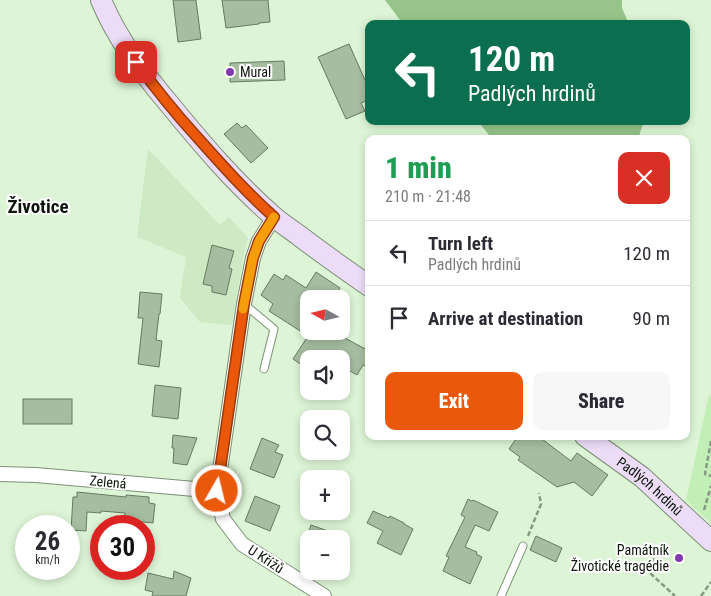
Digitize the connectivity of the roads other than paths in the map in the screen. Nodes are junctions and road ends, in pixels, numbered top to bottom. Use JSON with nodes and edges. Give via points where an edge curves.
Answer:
{"nodes":[{"id":1,"x":101,"y":0,"type":"edge"},
{"id":2,"x":274,"y":217,"type":"junction"},
{"id":3,"x":365,"y":283,"type":"edge"},
{"id":4,"x":244,"y":304,"type":"junction"},
{"id":5,"x":264,"y":369,"type":"dead end"},
{"id":6,"x":591,"y":440,"type":"edge"},
{"id":7,"x":0,"y":474,"type":"edge"},
{"id":8,"x":217,"y":491,"type":"junction"},
{"id":9,"x":704,"y":534,"type":"edge"},
{"id":10,"x":524,"y":546,"type":"road end"},
{"id":11,"x":324,"y":596,"type":"edge"},
{"id":12,"x":501,"y":596,"type":"edge"}],
"edges":[{"from":1,"to":2,"type":"street","via":[[116,32],[151,82],[225,170]]},
{"from":2,"to":3,"type":"street"},
{"from":2,"to":4,"type":"street","name":"U Křížů","via":[[253,258]]},
{"from":4,"to":5,"type":"lane","via":[[274,329]]},
{"from":4,"to":8,"type":"street","name":"U Křížů"},
{"from":6,"to":9,"type":"street","name":"Padlých hrdinů","via":[[642,477]]},
{"from":7,"to":8,"type":"street","name":"Zelená"},
{"from":8,"to":11,"type":"street","name":"U Křížů","via":[[223,519],[242,544]]},
{"from":10,"to":12,"type":"lane"}]}
